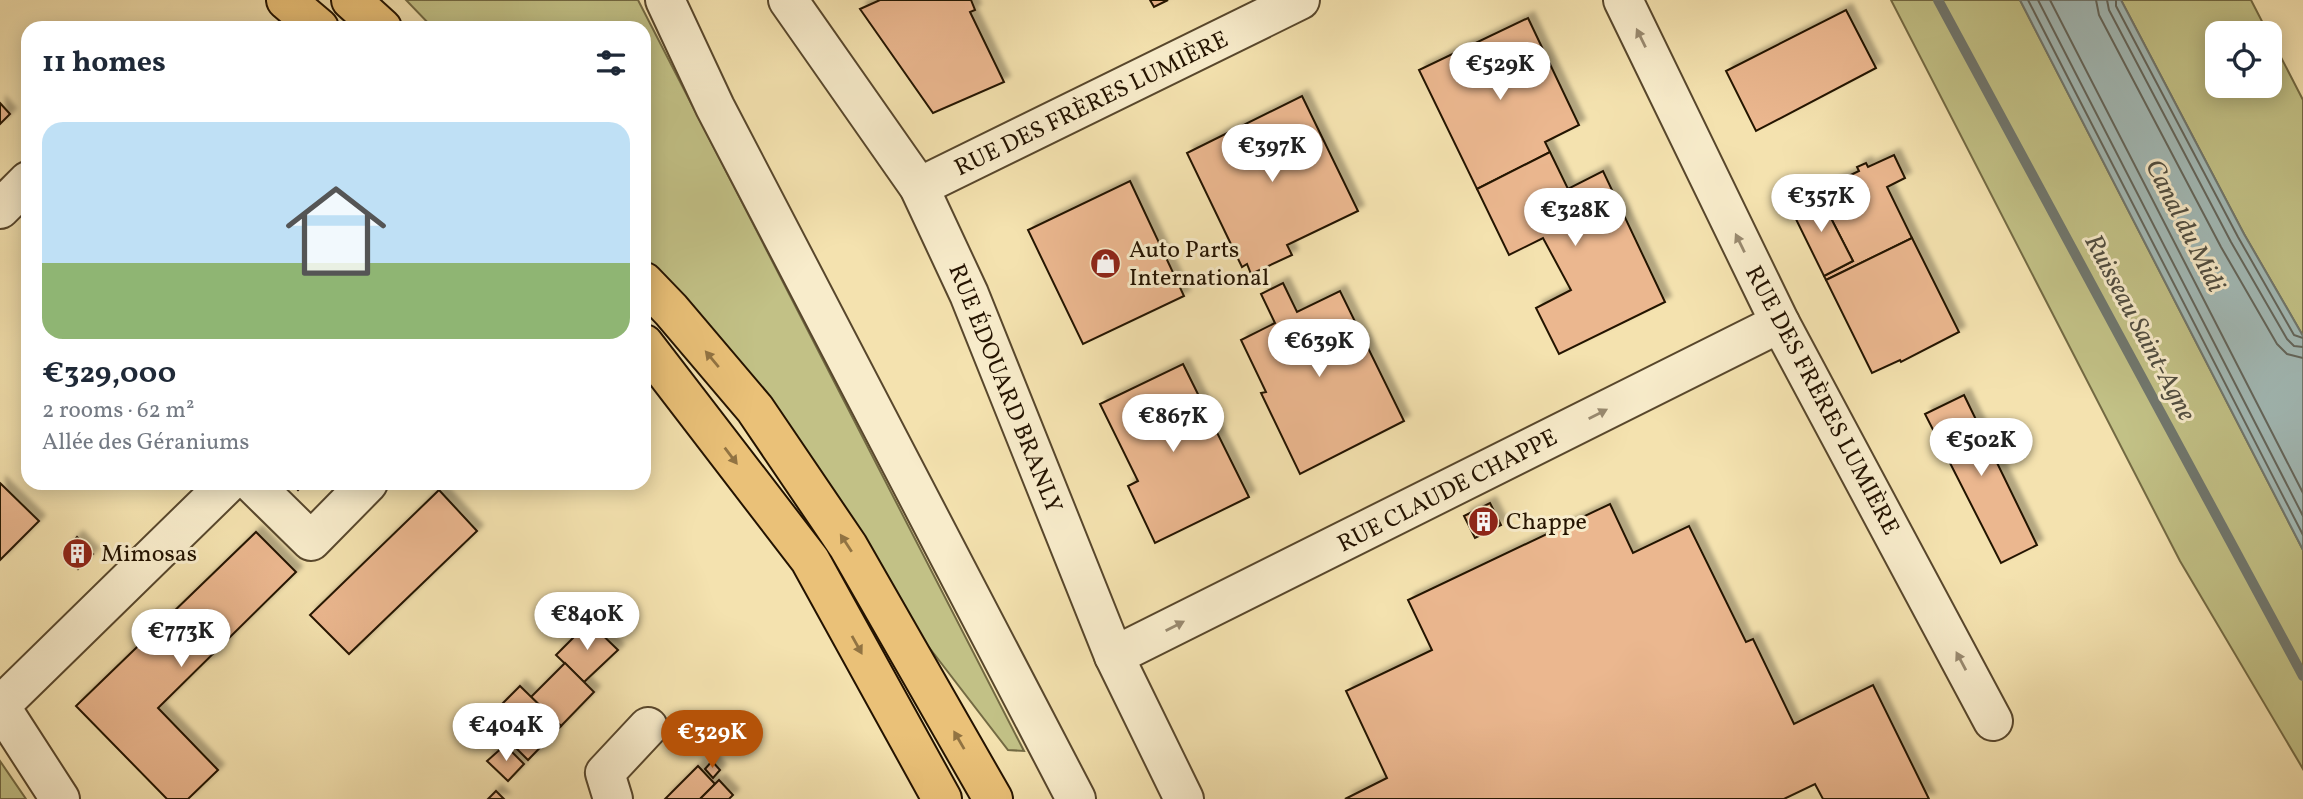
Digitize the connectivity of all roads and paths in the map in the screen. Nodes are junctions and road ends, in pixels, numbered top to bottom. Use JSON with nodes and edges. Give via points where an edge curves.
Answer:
{"nodes":[{"id":1,"x":286,"y":0,"type":"edge"},
{"id":2,"x":351,"y":0,"type":"edge"},
{"id":3,"x":665,"y":0,"type":"edge"},
{"id":4,"x":788,"y":0,"type":"edge"},
{"id":5,"x":1300,"y":0,"type":"edge"},
{"id":6,"x":1623,"y":0,"type":"edge"},
{"id":7,"x":311,"y":21,"type":"edge"},
{"id":8,"x":374,"y":21,"type":"edge"},
{"id":9,"x":919,"y":187,"type":"junction"},
{"id":10,"x":21,"y":188,"type":"edge"},
{"id":11,"x":0,"y":209,"type":"edge"},
{"id":12,"x":651,"y":289,"type":"edge"},
{"id":13,"x":1780,"y":323,"type":"junction"},
{"id":14,"x":651,"y":353,"type":"edge"},
{"id":15,"x":221,"y":490,"type":"edge"},
{"id":16,"x":259,"y":490,"type":"edge"},
{"id":17,"x":361,"y":490,"type":"edge"},
{"id":18,"x":1114,"y":656,"type":"junction"},
{"id":19,"x":0,"y":706,"type":"edge"},
{"id":20,"x":1993,"y":721,"type":"dead end"},
{"id":21,"x":648,"y":727,"type":"dead end"},
{"id":22,"x":60,"y":799,"type":"edge"},
{"id":23,"x":613,"y":799,"type":"edge"},
{"id":24,"x":942,"y":799,"type":"edge"},
{"id":25,"x":993,"y":799,"type":"edge"},
{"id":26,"x":1076,"y":799,"type":"edge"},
{"id":27,"x":1184,"y":799,"type":"edge"}],
"edges":[{"from":1,"to":7,"type":"main road"},
{"from":2,"to":8,"type":"main road"},
{"from":3,"to":26,"type":"street","via":[[721,119]]},
{"from":4,"to":9,"type":"street","name":"RUE ÉDOUARD BRANLY"},
{"from":5,"to":9,"type":"street","name":"RUE DES FRÈRES LUMIÈRE"},
{"from":13,"to":6,"type":"street","name":"RUE DES FRÈRES LUMIÈRE","one_way":true},
{"from":9,"to":18,"type":"street","name":"RUE ÉDOUARD BRANLY","via":[[969,294]]},
{"from":10,"to":11,"type":"street"},
{"from":25,"to":12,"type":"main road","one_way":true,"via":[[848,546],[755,409]]},
{"from":18,"to":13,"type":"street","name":"RUE CLAUDE CHAPPE","one_way":true},
{"from":20,"to":13,"type":"street","name":"RUE DES FRÈRES LUMIÈRE","one_way":true},
{"from":14,"to":24,"type":"main road","one_way":true,"via":[[810,561]]},
{"from":15,"to":19,"type":"street"},
{"from":16,"to":17,"type":"street","via":[[311,541]]},
{"from":18,"to":27,"type":"street","name":"RUE ÉDOUARD BRANLY"},
{"from":19,"to":22,"type":"street"},
{"from":21,"to":23,"type":"street","via":[[605,773]]}]}
